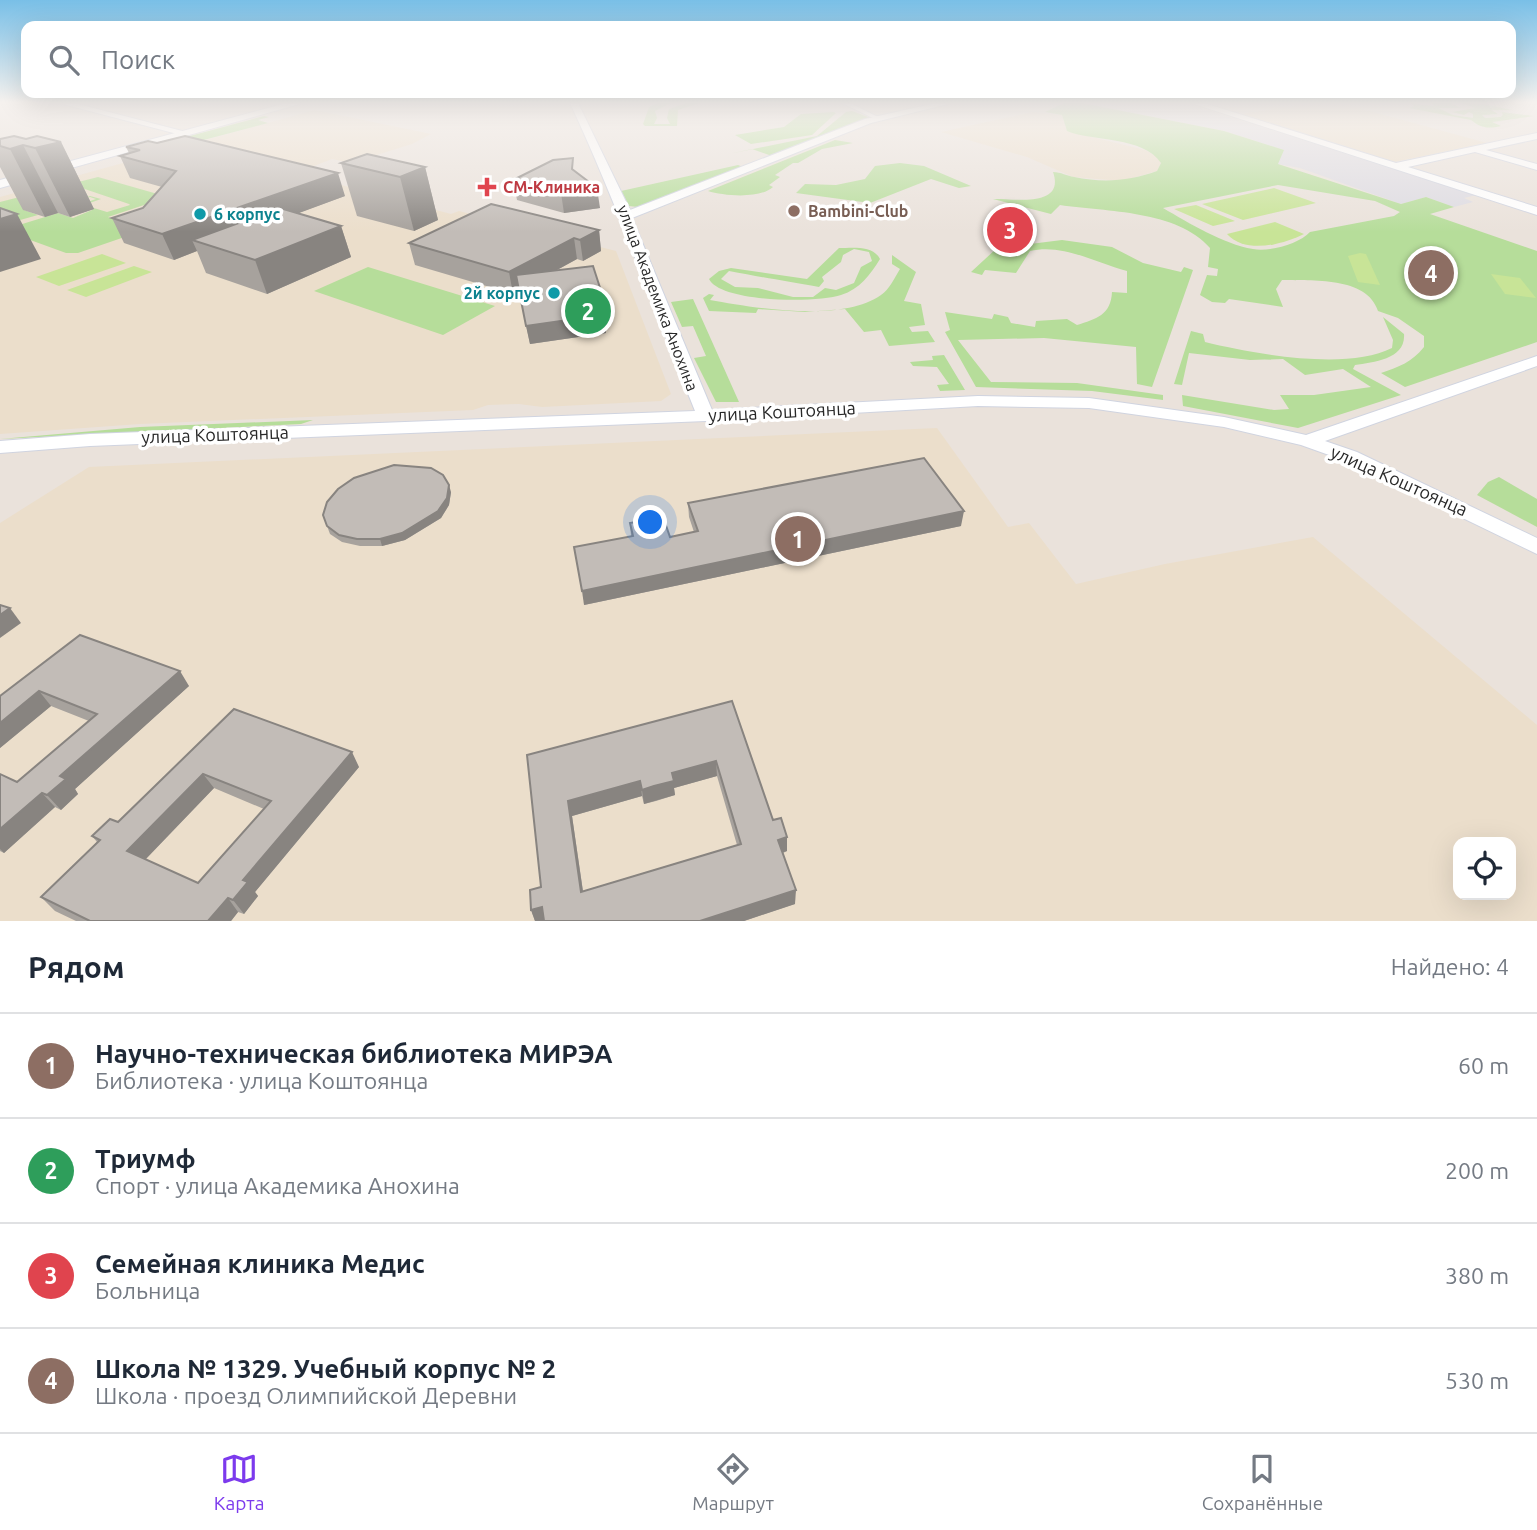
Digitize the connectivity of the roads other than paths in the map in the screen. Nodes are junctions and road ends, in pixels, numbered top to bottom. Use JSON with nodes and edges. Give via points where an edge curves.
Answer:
{"nodes":[{"id":1,"x":138,"y":146,"type":"edge"},
{"id":2,"x":594,"y":146,"type":"edge"},
{"id":3,"x":805,"y":146,"type":"edge"},
{"id":4,"x":1331,"y":146,"type":"edge"},
{"id":5,"x":1493,"y":146,"type":"edge"},
{"id":6,"x":1475,"y":150,"type":"junction"},
{"id":7,"x":1395,"y":166,"type":"junction"},
{"id":8,"x":1537,"y":167,"type":"edge"},
{"id":9,"x":0,"y":184,"type":"edge"},
{"id":10,"x":1537,"y":201,"type":"edge"},
{"id":11,"x":1519,"y":205,"type":"junction"},
{"id":12,"x":1537,"y":211,"type":"edge"},
{"id":13,"x":626,"y":216,"type":"junction"},
{"id":14,"x":1537,"y":361,"type":"edge"},
{"id":15,"x":706,"y":416,"type":"junction"},
{"id":16,"x":1307,"y":441,"type":"junction"},
{"id":17,"x":0,"y":447,"type":"edge"},
{"id":18,"x":1537,"y":547,"type":"edge"}],
"edges":[{"from":1,"to":9,"type":"main road"},
{"from":2,"to":13,"type":"street","name":"улица Академика Анохина"},
{"from":3,"to":13,"type":"street"},
{"from":4,"to":7,"type":"street"},
{"from":5,"to":6,"type":"street"},
{"from":6,"to":7,"type":"street"},
{"from":6,"to":8,"type":"street"},
{"from":7,"to":11,"type":"street"},
{"from":10,"to":11,"type":"street"},
{"from":11,"to":12,"type":"street"},
{"from":13,"to":15,"type":"street","name":"улица Академика Анохина"},
{"from":14,"to":16,"type":"street"},
{"from":15,"to":16,"type":"street","name":"улица Коштоянца","via":[[1048,401],[1199,418]]},
{"from":15,"to":17,"type":"street","name":"улица Коштоянца"},
{"from":16,"to":18,"type":"street","name":"улица Коштоянца","via":[[1350,456]]}]}
